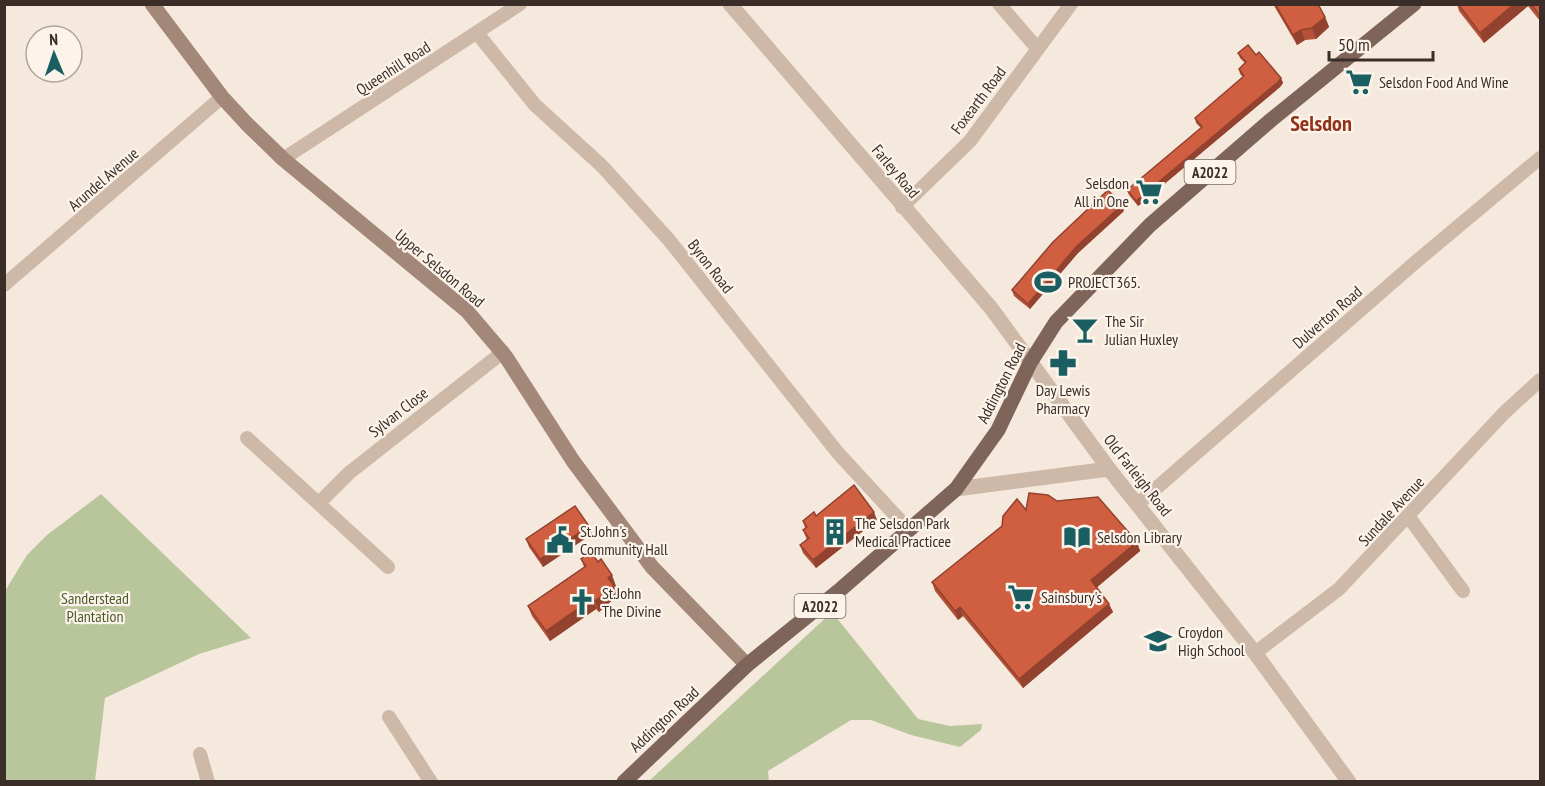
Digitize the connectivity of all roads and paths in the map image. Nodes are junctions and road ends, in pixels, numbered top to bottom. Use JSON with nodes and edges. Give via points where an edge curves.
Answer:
{"nodes":[{"id":1,"x":152,"y":4,"type":"edge"},
{"id":2,"x":520,"y":4,"type":"edge"},
{"id":3,"x":730,"y":4,"type":"edge"},
{"id":4,"x":999,"y":4,"type":"edge"},
{"id":5,"x":1071,"y":4,"type":"edge"},
{"id":6,"x":1414,"y":4,"type":"edge"},
{"id":7,"x":477,"y":33,"type":"junction"},
{"id":8,"x":1037,"y":48,"type":"junction"},
{"id":9,"x":222,"y":97,"type":"junction"},
{"id":10,"x":1540,"y":158,"type":"edge"},
{"id":11,"x":283,"y":159,"type":"junction"},
{"id":12,"x":902,"y":207,"type":"junction"},
{"id":13,"x":4,"y":285,"type":"edge"},
{"id":14,"x":502,"y":352,"type":"junction"},
{"id":15,"x":1030,"y":363,"type":"junction"},
{"id":16,"x":1540,"y":380,"type":"edge"},
{"id":17,"x":247,"y":438,"type":"dead end"},
{"id":18,"x":1109,"y":469,"type":"junction"},
{"id":19,"x":956,"y":489,"type":"junction"},
{"id":20,"x":319,"y":503,"type":"junction"},
{"id":21,"x":1138,"y":504,"type":"junction"},
{"id":22,"x":1408,"y":516,"type":"junction"},
{"id":23,"x":908,"y":529,"type":"junction"},
{"id":24,"x":388,"y":567,"type":"dead end"},
{"id":25,"x":1463,"y":591,"type":"dead end"},
{"id":26,"x":1255,"y":653,"type":"junction"},
{"id":27,"x":747,"y":665,"type":"junction"},
{"id":28,"x":389,"y":717,"type":"dead end"},
{"id":29,"x":200,"y":754,"type":"dead end"},
{"id":30,"x":208,"y":782,"type":"edge"},
{"id":31,"x":431,"y":782,"type":"edge"},
{"id":32,"x":624,"y":782,"type":"edge"},
{"id":33,"x":1349,"y":782,"type":"edge"}],
"edges":[{"from":1,"to":9,"type":"main road","name":"Upper Selsdon Road"},
{"from":2,"to":7,"type":"street","name":"Queenhill Road"},
{"from":3,"to":12,"type":"street","name":"Farley Road"},
{"from":4,"to":8,"type":"street"},
{"from":5,"to":8,"type":"street","name":"Foxearth Road"},
{"from":6,"to":15,"type":"main road","name":"Addington Road","number":"A2022","via":[[1149,225],[1056,322]]},
{"from":7,"to":11,"type":"street","name":"Queenhill Road"},
{"from":7,"to":23,"type":"street","name":"Byron Road","via":[[535,105],[602,166],[669,240],[838,453]]},
{"from":8,"to":12,"type":"street","name":"Foxearth Road","via":[[970,141]]},
{"from":9,"to":11,"type":"main road","name":"Upper Selsdon Road"},
{"from":9,"to":13,"type":"street","name":"Arundel Avenue"},
{"from":10,"to":21,"type":"street","name":"Dulverton Road"},
{"from":11,"to":14,"type":"main road","name":"Upper Selsdon Road","via":[[467,311]]},
{"from":12,"to":15,"type":"street","name":"Farley Road","via":[[991,308]]},
{"from":14,"to":20,"type":"street","name":"Sylvan Close","via":[[349,473]]},
{"from":14,"to":27,"type":"main road","name":"Upper Selsdon Road","via":[[573,461],[652,567]]},
{"from":15,"to":18,"type":"street","name":"Old Farleigh Road"},
{"from":15,"to":19,"type":"main road","name":"Addington Road","number":"A2022","via":[[998,430]]},
{"from":16,"to":22,"type":"street","name":"Sundale Avenue"},
{"from":17,"to":20,"type":"street"},
{"from":18,"to":19,"type":"street"},
{"from":18,"to":21,"type":"street","name":"Old Farleigh Road"},
{"from":19,"to":23,"type":"main road","name":"Addington Road","number":"A2022"},
{"from":20,"to":24,"type":"street"},
{"from":21,"to":26,"type":"street","name":"Old Farleigh Road"},
{"from":22,"to":25,"type":"street"},
{"from":22,"to":26,"type":"street","name":"Sundale Avenue","via":[[1339,589]]},
{"from":23,"to":27,"type":"main road","name":"Addington Road","number":"A2022"},
{"from":26,"to":33,"type":"street","name":"Old Farleigh Road"},
{"from":27,"to":32,"type":"main road","name":"Addington Road","number":"A2022"},
{"from":28,"to":31,"type":"street"},
{"from":29,"to":30,"type":"street"}]}
